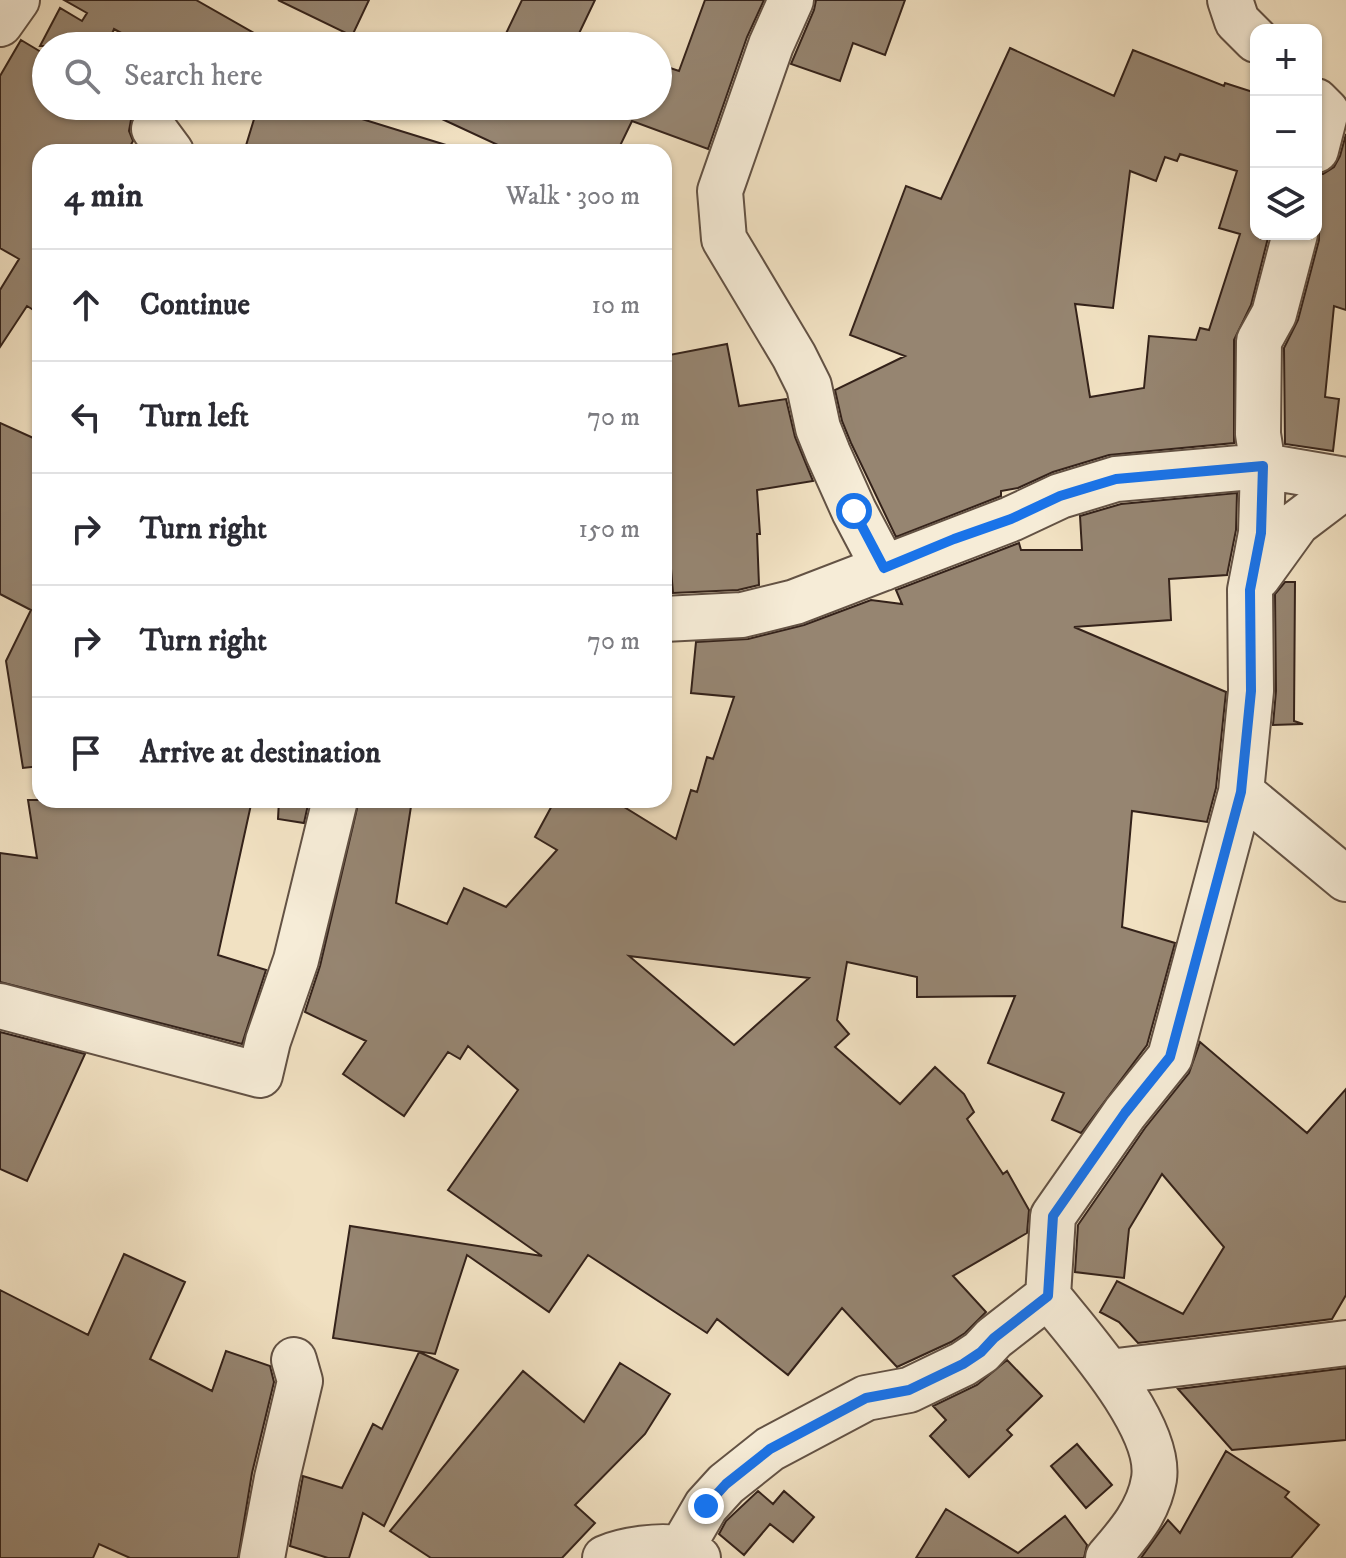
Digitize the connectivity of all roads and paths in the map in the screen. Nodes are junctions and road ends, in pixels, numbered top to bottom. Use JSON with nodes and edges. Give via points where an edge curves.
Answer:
{"nodes":[{"id":1,"x":17,"y":0,"type":"edge"},
{"id":2,"x":791,"y":0,"type":"edge"},
{"id":3,"x":1230,"y":0,"type":"edge"},
{"id":4,"x":0,"y":24,"type":"edge"},
{"id":5,"x":1250,"y":34,"type":"edge"},
{"id":6,"x":1322,"y":107,"type":"edge"},
{"id":7,"x":1322,"y":127,"type":"edge"},
{"id":8,"x":1293,"y":240,"type":"edge"},
{"id":9,"x":1263,"y":466,"type":"junction"},
{"id":10,"x":1346,"y":480,"type":"edge"},
{"id":11,"x":1346,"y":486,"type":"edge"},
{"id":12,"x":884,"y":568,"type":"junction"},
{"id":13,"x":1250,"y":590,"type":"junction"},
{"id":14,"x":672,"y":619,"type":"edge"},
{"id":15,"x":1241,"y":792,"type":"junction"},
{"id":16,"x":333,"y":808,"type":"edge"},
{"id":17,"x":1346,"y":879,"type":"edge"},
{"id":18,"x":0,"y":1006,"type":"edge"},
{"id":19,"x":1048,"y":1296,"type":"junction"},
{"id":20,"x":1346,"y":1343,"type":"edge"},
{"id":21,"x":294,"y":1360,"type":"dead end"},
{"id":22,"x":1109,"y":1372,"type":"junction"},
{"id":23,"x":689,"y":1554,"type":"edge"},
{"id":24,"x":262,"y":1558,"type":"edge"},
{"id":25,"x":605,"y":1558,"type":"edge"},
{"id":26,"x":1108,"y":1558,"type":"edge"}],
"edges":[{"from":1,"to":4,"type":"street"},
{"from":2,"to":12,"type":"street","via":[[720,191],[724,239],[809,386],[828,453]]},
{"from":3,"to":5,"type":"street","via":[[1237,21]]},
{"from":6,"to":7,"type":"street"},
{"from":8,"to":9,"type":"street","via":[[1274,314],[1259,341]]},
{"from":9,"to":10,"type":"street"},
{"from":9,"to":12,"type":"street","via":[[1116,479],[1060,496]]},
{"from":9,"to":13,"type":"street","via":[[1261,533]]},
{"from":11,"to":13,"type":"street","via":[[1297,523]]},
{"from":12,"to":14,"type":"street","via":[[795,602],[742,615]]},
{"from":13,"to":15,"type":"street","via":[[1251,691]]},
{"from":15,"to":17,"type":"street"},
{"from":15,"to":19,"type":"street","via":[[1170,1057],[1053,1216]]},
{"from":16,"to":18,"type":"street","via":[[296,960],[260,1075]]},
{"from":19,"to":22,"type":"street"},
{"from":19,"to":23,"type":"street","via":[[963,1364],[909,1390],[866,1398],[770,1449],[706,1506]]},
{"from":20,"to":22,"type":"street"},
{"from":21,"to":24,"type":"street","via":[[300,1381]]},
{"from":22,"to":26,"type":"street","via":[[1152,1447],[1155,1462],[1154,1481],[1140,1517]]},
{"from":23,"to":25,"type":"street","via":[[620,1551]]}]}
